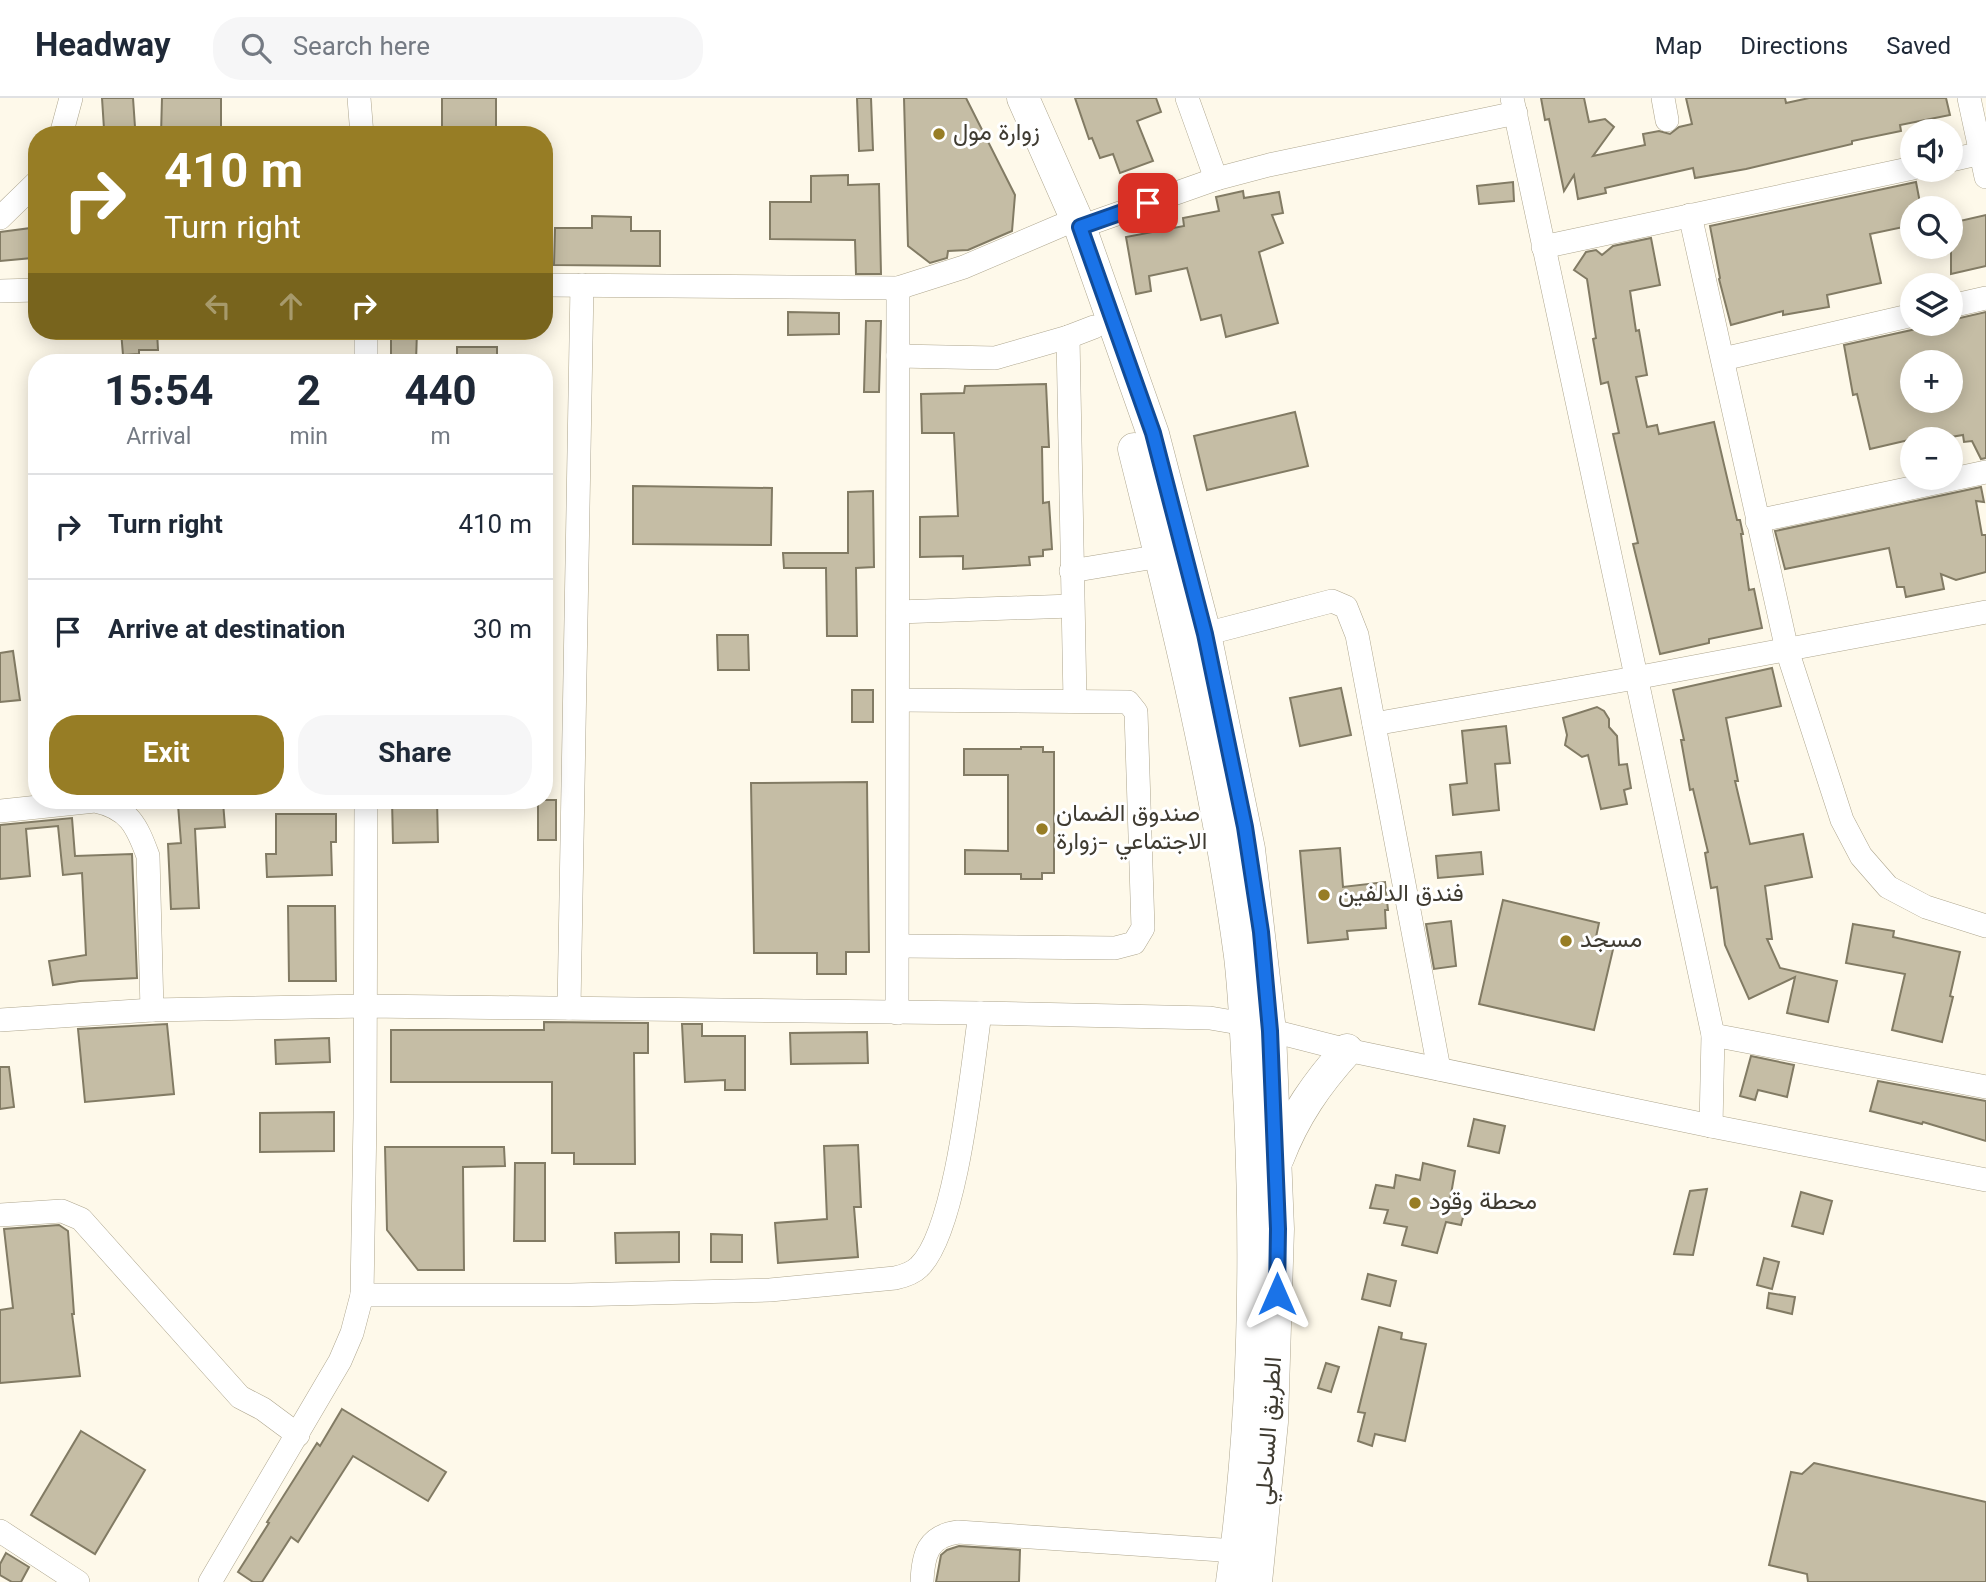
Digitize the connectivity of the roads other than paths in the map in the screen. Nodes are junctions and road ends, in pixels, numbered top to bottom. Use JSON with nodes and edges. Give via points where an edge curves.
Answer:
{"nodes":[{"id":1,"x":71,"y":98,"type":"edge"},
{"id":2,"x":359,"y":98,"type":"edge"},
{"id":3,"x":1002,"y":98,"type":"edge"},
{"id":4,"x":1023,"y":98,"type":"edge"},
{"id":5,"x":1187,"y":98,"type":"edge"},
{"id":6,"x":1969,"y":98,"type":"edge"},
{"id":7,"x":1514,"y":106,"type":"edge"},
{"id":8,"x":63,"y":126,"type":"edge"},
{"id":9,"x":361,"y":126,"type":"edge"},
{"id":10,"x":1984,"y":153,"type":"edge"},
{"id":11,"x":1963,"y":157,"type":"edge"},
{"id":12,"x":1900,"y":171,"type":"edge"},
{"id":13,"x":1986,"y":177,"type":"edge"},
{"id":14,"x":1216,"y":179,"type":"junction"},
{"id":15,"x":28,"y":191,"type":"edge"},
{"id":16,"x":1690,"y":215,"type":"junction"},
{"id":17,"x":0,"y":218,"type":"edge"},
{"id":18,"x":1070,"y":226,"type":"junction"},
{"id":19,"x":1543,"y":247,"type":"junction"},
{"id":20,"x":553,"y":285,"type":"edge"},
{"id":21,"x":582,"y":285,"type":"junction"},
{"id":22,"x":898,"y":288,"type":"junction"},
{"id":23,"x":28,"y":290,"type":"edge"},
{"id":24,"x":0,"y":291,"type":"edge"},
{"id":25,"x":1986,"y":298,"type":"edge"},
{"id":26,"x":1963,"y":303,"type":"edge"},
{"id":27,"x":1900,"y":318,"type":"edge"},
{"id":28,"x":1081,"y":332,"type":"junction"},
{"id":29,"x":898,"y":356,"type":"junction"},
{"id":30,"x":1723,"y":359,"type":"junction"},
{"id":31,"x":1986,"y":472,"type":"edge"},
{"id":32,"x":1757,"y":521,"type":"junction"},
{"id":33,"x":1161,"y":556,"type":"junction"},
{"id":34,"x":1071,"y":572,"type":"junction"},
{"id":35,"x":1072,"y":606,"type":"junction"},
{"id":36,"x":898,"y":612,"type":"junction"},
{"id":37,"x":1986,"y":612,"type":"edge"},
{"id":38,"x":1205,"y":634,"type":"junction"},
{"id":39,"x":1787,"y":650,"type":"junction"},
{"id":40,"x":1636,"y":678,"type":"junction"},
{"id":41,"x":898,"y":700,"type":"junction"},
{"id":42,"x":1075,"y":701,"type":"junction"},
{"id":43,"x":1374,"y":724,"type":"junction"},
{"id":44,"x":28,"y":808,"type":"edge"},
{"id":45,"x":118,"y":809,"type":"edge"},
{"id":46,"x":366,"y":809,"type":"edge"},
{"id":47,"x":0,"y":811,"type":"edge"},
{"id":48,"x":1986,"y":926,"type":"edge"},
{"id":49,"x":898,"y":946,"type":"junction"},
{"id":50,"x":366,"y":1006,"type":"junction"},
{"id":51,"x":569,"y":1007,"type":"junction"},
{"id":52,"x":152,"y":1010,"type":"junction"},
{"id":53,"x":897,"y":1013,"type":"junction"},
{"id":54,"x":980,"y":1013,"type":"junction"},
{"id":55,"x":0,"y":1020,"type":"edge"},
{"id":56,"x":1258,"y":1027,"type":"junction"},
{"id":57,"x":1713,"y":1035,"type":"junction"},
{"id":58,"x":1347,"y":1050,"type":"junction"},
{"id":59,"x":1439,"y":1069,"type":"junction"},
{"id":60,"x":1986,"y":1087,"type":"edge"},
{"id":61,"x":1711,"y":1126,"type":"junction"},
{"id":62,"x":1275,"y":1165,"type":"junction"},
{"id":63,"x":1986,"y":1180,"type":"edge"},
{"id":64,"x":0,"y":1215,"type":"edge"},
{"id":65,"x":362,"y":1295,"type":"junction"},
{"id":66,"x":298,"y":1435,"type":"junction"},
{"id":67,"x":0,"y":1531,"type":"edge"},
{"id":68,"x":1236,"y":1551,"type":"junction"},
{"id":69,"x":78,"y":1582,"type":"edge"},
{"id":70,"x":210,"y":1582,"type":"edge"},
{"id":71,"x":922,"y":1582,"type":"edge"},
{"id":72,"x":1231,"y":1582,"type":"edge"},
{"id":73,"x":1256,"y":1582,"type":"edge"}],
"edges":[{"from":1,"to":8,"type":"street"},
{"from":2,"to":9,"type":"street"},
{"from":3,"to":18,"type":"highway","name":"الطريق الساحلي"},
{"from":4,"to":18,"type":"highway","name":"الطريق الساحلي"},
{"from":5,"to":14,"type":"street"},
{"from":6,"to":10,"type":"street"},
{"from":7,"to":14,"type":"street"},
{"from":7,"to":19,"type":"street"},
{"from":10,"to":11,"type":"street"},
{"from":10,"to":13,"type":"street"},
{"from":12,"to":16,"type":"street"},
{"from":14,"to":18,"type":"street"},
{"from":15,"to":17,"type":"street"},
{"from":16,"to":19,"type":"street"},
{"from":16,"to":30,"type":"street"},
{"from":18,"to":22,"type":"street"},
{"from":18,"to":28,"type":"highway","name":"الطريق الساحلي"},
{"from":18,"to":38,"type":"highway","name":"الطريق الساحلي","via":[[1153,433]]},
{"from":19,"to":40,"type":"street"},
{"from":20,"to":21,"type":"street"},
{"from":21,"to":22,"type":"street"},
{"from":21,"to":51,"type":"street"},
{"from":22,"to":29,"type":"street"},
{"from":23,"to":24,"type":"street"},
{"from":25,"to":26,"type":"street"},
{"from":27,"to":30,"type":"street"},
{"from":28,"to":29,"type":"street","via":[[995,358]]},
{"from":28,"to":33,"type":"highway","name":"الطريق الساحلي","via":[[1133,442]]},
{"from":28,"to":34,"type":"street"},
{"from":29,"to":36,"type":"street"},
{"from":30,"to":32,"type":"street"},
{"from":31,"to":32,"type":"street"},
{"from":32,"to":39,"type":"street"},
{"from":33,"to":34,"type":"street"},
{"from":33,"to":56,"type":"highway","name":"الطريق الساحلي","via":[[1214,795],[1240,958]]},
{"from":34,"to":35,"type":"street"},
{"from":35,"to":36,"type":"street"},
{"from":35,"to":42,"type":"street"},
{"from":36,"to":41,"type":"street"},
{"from":37,"to":39,"type":"street"},
{"from":38,"to":43,"type":"street","via":[[1332,601],[1346,607],[1357,635]]},
{"from":38,"to":56,"type":"highway","name":"الطريق الساحلي","via":[[1249,849],[1261,932]]},
{"from":39,"to":40,"type":"street"},
{"from":39,"to":48,"type":"street","via":[[1842,820],[1861,856],[1888,887],[1905,897]]},
{"from":40,"to":43,"type":"street"},
{"from":40,"to":57,"type":"street"},
{"from":41,"to":42,"type":"street"},
{"from":41,"to":49,"type":"street"},
{"from":42,"to":49,"type":"street","via":[[1128,702],[1136,712],[1143,928],[1134,943],[1115,948]]},
{"from":43,"to":59,"type":"street"},
{"from":44,"to":47,"type":"street"},
{"from":45,"to":52,"type":"street","via":[[139,833],[148,856]]},
{"from":46,"to":50,"type":"street"},
{"from":49,"to":53,"type":"street"},
{"from":50,"to":51,"type":"street"},
{"from":50,"to":52,"type":"street"},
{"from":50,"to":65,"type":"street"},
{"from":51,"to":53,"type":"street"},
{"from":52,"to":55,"type":"street"},
{"from":53,"to":54,"type":"street"},
{"from":54,"to":56,"type":"street","via":[[1210,1018]]},
{"from":54,"to":65,"type":"street","via":[[954,1178],[936,1240],[914,1271],[895,1278],[770,1290]]},
{"from":56,"to":58,"type":"street"},
{"from":56,"to":62,"type":"highway","name":"الطريق الساحلي"},
{"from":56,"to":68,"type":"highway","name":"الطريق الساحلي","via":[[1252,1302]]},
{"from":57,"to":60,"type":"street"},
{"from":57,"to":61,"type":"street"},
{"from":58,"to":59,"type":"street"},
{"from":58,"to":62,"type":"highway","via":[[1304,1103]]},
{"from":59,"to":61,"type":"street"},
{"from":61,"to":63,"type":"street"},
{"from":62,"to":73,"type":"highway","name":"الطريق الساحلي","via":[[1277,1316]]},
{"from":64,"to":66,"type":"street","via":[[62,1211],[81,1219],[240,1397]]},
{"from":65,"to":66,"type":"street","via":[[341,1361]]},
{"from":66,"to":70,"type":"street"},
{"from":67,"to":69,"type":"street"},
{"from":68,"to":71,"type":"street","via":[[958,1532],[943,1534],[928,1550]]},
{"from":68,"to":72,"type":"highway","name":"الطريق الساحلي"}]}
